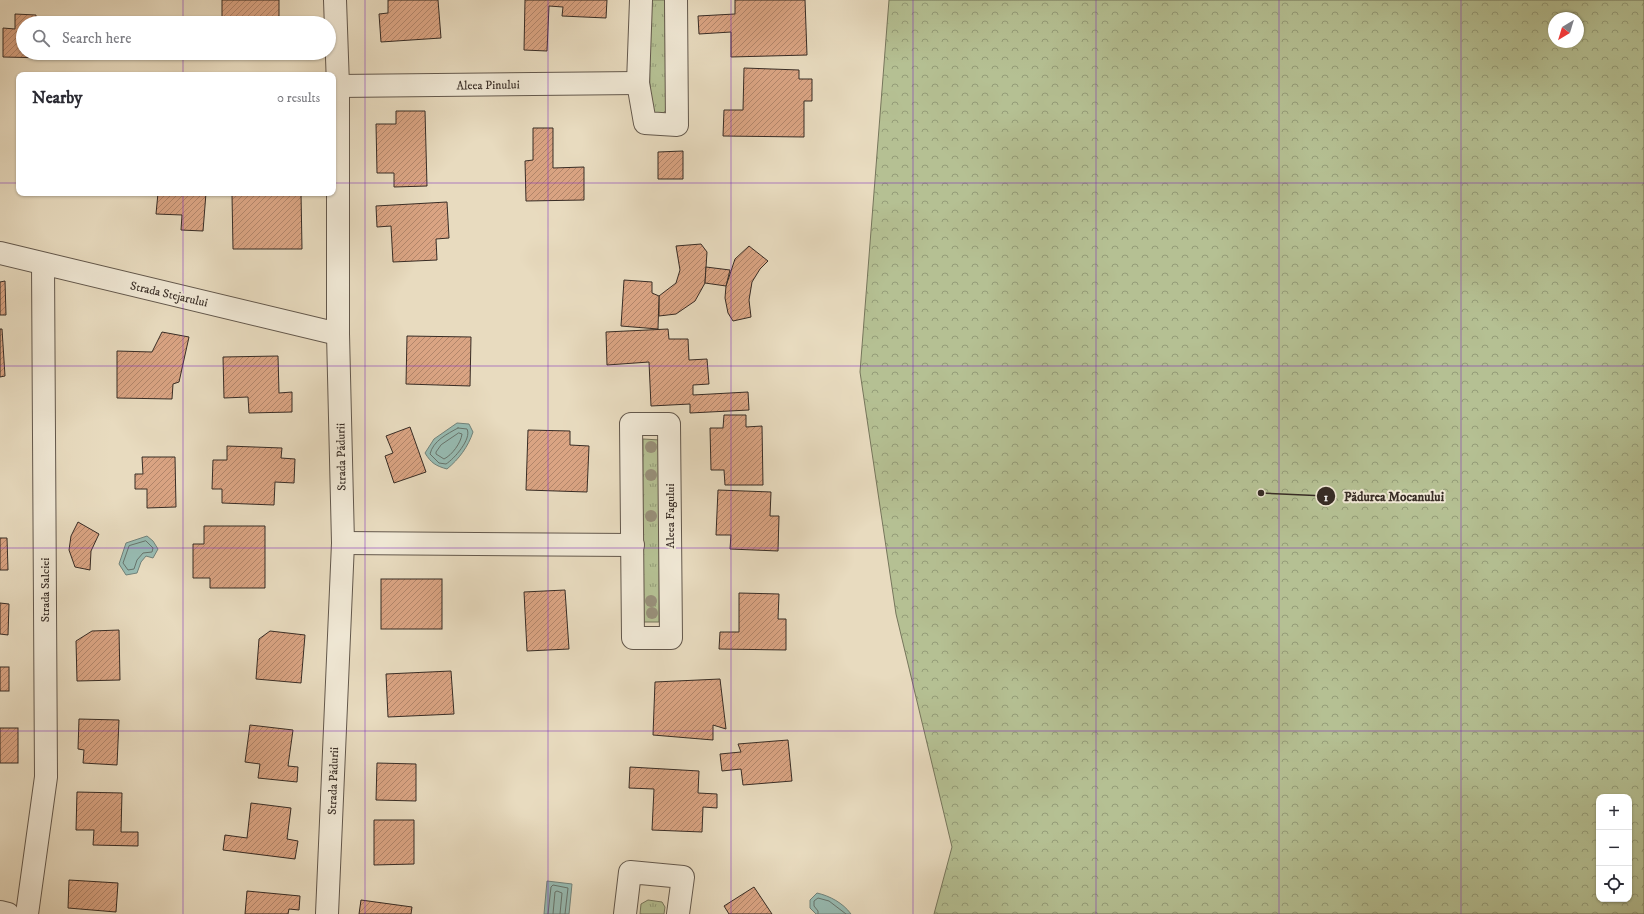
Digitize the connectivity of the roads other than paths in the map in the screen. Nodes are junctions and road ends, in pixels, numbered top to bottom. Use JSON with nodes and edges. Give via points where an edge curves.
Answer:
{"nodes":[{"id":1,"x":335,"y":0,"type":"edge"},
{"id":2,"x":641,"y":0,"type":"edge"},
{"id":3,"x":676,"y":0,"type":"edge"},
{"id":4,"x":336,"y":16,"type":"edge"},
{"id":5,"x":336,"y":29,"type":"edge"},
{"id":6,"x":638,"y":83,"type":"junction"},
{"id":7,"x":338,"y":86,"type":"junction"},
{"id":8,"x":0,"y":253,"type":"edge"},
{"id":9,"x":43,"y":264,"type":"junction"},
{"id":10,"x":338,"y":334,"type":"junction"},
{"id":11,"x":343,"y":543,"type":"junction"},
{"id":12,"x":632,"y":545,"type":"junction"},
{"id":13,"x":0,"y":912,"type":"edge"},
{"id":14,"x":8,"y":914,"type":"edge"},
{"id":15,"x":27,"y":914,"type":"edge"},
{"id":16,"x":327,"y":914,"type":"edge"},
{"id":17,"x":625,"y":914,"type":"edge"},
{"id":18,"x":678,"y":914,"type":"edge"}],
"edges":[{"from":1,"to":4,"type":"street","name":"Strada Pădurii"},
{"from":2,"to":6,"type":"street"},
{"from":3,"to":6,"type":"street","via":[[677,125],[645,122]]},
{"from":5,"to":7,"type":"street","name":"Strada Pădurii"},
{"from":6,"to":7,"type":"street","name":"Aleea Pinului"},
{"from":7,"to":10,"type":"street","name":"Strada Pădurii"},
{"from":8,"to":9,"type":"street","name":"Strada Stejarului"},
{"from":9,"to":10,"type":"street","name":"Strada Stejarului"},
{"from":9,"to":15,"type":"street","name":"Strada Salciei","via":[[46,777]]},
{"from":10,"to":11,"type":"street","name":"Strada Pădurii"},
{"from":11,"to":12,"type":"street"},
{"from":11,"to":16,"type":"street","name":"Strada Pădurii"},
{"from":12,"to":12,"type":"street","name":"Aleea Fagului","via":[[631,424],[669,424],[671,638],[633,638]]},
{"from":13,"to":14,"type":"street"},
{"from":17,"to":18,"type":"street","via":[[630,872],[683,877]]}]}
